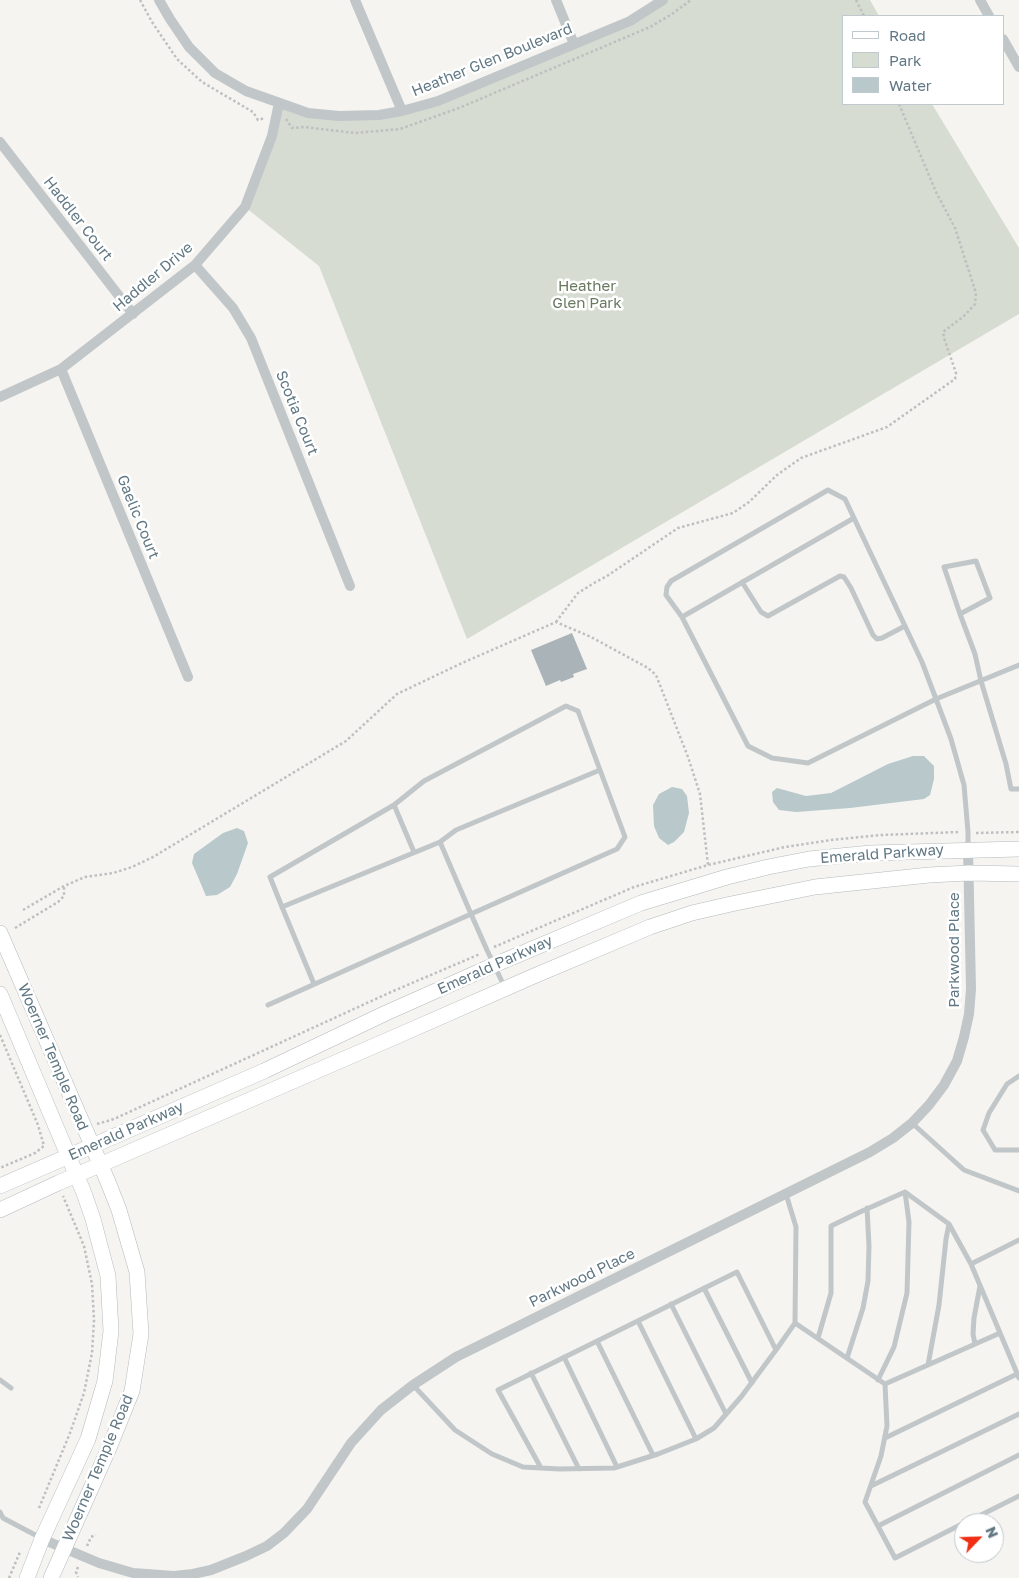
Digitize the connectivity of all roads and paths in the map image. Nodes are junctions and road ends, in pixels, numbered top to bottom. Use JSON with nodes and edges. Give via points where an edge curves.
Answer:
{"nodes":[{"id":1,"x":159,"y":0,"type":"edge"},
{"id":2,"x":355,"y":0,"type":"edge"},
{"id":3,"x":556,"y":0,"type":"edge"},
{"id":4,"x":663,"y":0,"type":"edge"},
{"id":5,"x":856,"y":0,"type":"edge"},
{"id":6,"x":980,"y":0,"type":"edge"},
{"id":7,"x":864,"y":15,"type":"edge"},
{"id":8,"x":988,"y":15,"type":"edge"},
{"id":9,"x":1004,"y":42,"type":"edge"},
{"id":10,"x":574,"y":44,"type":"junction"},
{"id":11,"x":1019,"y":67,"type":"edge"},
{"id":12,"x":279,"y":103,"type":"junction"},
{"id":13,"x":899,"y":105,"type":"edge"},
{"id":14,"x":402,"y":112,"type":"junction"},
{"id":15,"x":0,"y":142,"type":"edge"},
{"id":16,"x":195,"y":265,"type":"junction"},
{"id":17,"x":133,"y":314,"type":"junction"},
{"id":18,"x":61,"y":369,"type":"junction"},
{"id":19,"x":0,"y":397,"type":"edge"},
{"id":20,"x":854,"y":518,"type":"junction"},
{"id":21,"x":742,"y":582,"type":"junction"},
{"id":22,"x":350,"y":586,"type":"dead end"},
{"id":23,"x":960,"y":614,"type":"junction"},
{"id":24,"x":682,"y":617,"type":"junction"},
{"id":25,"x":556,"y":622,"type":"junction"},
{"id":26,"x":905,"y":626,"type":"junction"},
{"id":27,"x":1019,"y":665,"type":"edge"},
{"id":28,"x":188,"y":677,"type":"dead end"},
{"id":29,"x":981,"y":681,"type":"junction"},
{"id":30,"x":936,"y":698,"type":"junction"},
{"id":31,"x":600,"y":770,"type":"junction"},
{"id":32,"x":1019,"y":789,"type":"edge"},
{"id":33,"x":394,"y":805,"type":"junction"},
{"id":34,"x":440,"y":842,"type":"junction"},
{"id":35,"x":1019,"y":848,"type":"edge"},
{"id":36,"x":968,"y":849,"type":"junction"},
{"id":37,"x":414,"y":852,"type":"junction"},
{"id":38,"x":708,"y":864,"type":"dead end"},
{"id":39,"x":969,"y":874,"type":"junction"},
{"id":40,"x":1019,"y":874,"type":"edge"},
{"id":41,"x":64,"y":886,"type":"junction"},
{"id":42,"x":282,"y":907,"type":"junction"},
{"id":43,"x":23,"y":910,"type":"dead end"},
{"id":44,"x":471,"y":914,"type":"junction"},
{"id":45,"x":15,"y":928,"type":"dead end"},
{"id":46,"x":0,"y":933,"type":"edge"},
{"id":47,"x":494,"y":965,"type":"junction"},
{"id":48,"x":314,"y":984,"type":"junction"},
{"id":49,"x":505,"y":988,"type":"junction"},
{"id":50,"x":0,"y":994,"type":"edge"},
{"id":51,"x":268,"y":1005,"type":"dead end"},
{"id":52,"x":0,"y":1035,"type":"edge"},
{"id":53,"x":1019,"y":1076,"type":"edge"},
{"id":54,"x":912,"y":1123,"type":"junction"},
{"id":55,"x":91,"y":1146,"type":"junction"},
{"id":56,"x":1019,"y":1150,"type":"edge"},
{"id":57,"x":69,"y":1156,"type":"junction"},
{"id":58,"x":100,"y":1165,"type":"junction"},
{"id":59,"x":0,"y":1168,"type":"edge"},
{"id":60,"x":77,"y":1175,"type":"junction"},
{"id":61,"x":0,"y":1186,"type":"edge"},
{"id":62,"x":1019,"y":1191,"type":"edge"},
{"id":63,"x":905,"y":1192,"type":"junction"},
{"id":64,"x":786,"y":1194,"type":"junction"},
{"id":65,"x":66,"y":1202,"type":"dead end"},
{"id":66,"x":867,"y":1208,"type":"junction"},
{"id":67,"x":0,"y":1210,"type":"edge"},
{"id":68,"x":949,"y":1224,"type":"junction"},
{"id":69,"x":1019,"y":1240,"type":"edge"},
{"id":70,"x":972,"y":1264,"type":"junction"},
{"id":71,"x":980,"y":1286,"type":"junction"},
{"id":72,"x":704,"y":1288,"type":"junction"},
{"id":73,"x":671,"y":1304,"type":"junction"},
{"id":74,"x":638,"y":1321,"type":"junction"},
{"id":75,"x":795,"y":1323,"type":"junction"},
{"id":76,"x":1000,"y":1333,"type":"junction"},
{"id":77,"x":818,"y":1338,"type":"junction"},
{"id":78,"x":597,"y":1341,"type":"junction"},
{"id":79,"x":975,"y":1344,"type":"junction"},
{"id":80,"x":776,"y":1350,"type":"junction"},
{"id":81,"x":564,"y":1357,"type":"junction"},
{"id":82,"x":847,"y":1358,"type":"junction"},
{"id":83,"x":928,"y":1365,"type":"junction"},
{"id":84,"x":531,"y":1374,"type":"junction"},
{"id":85,"x":1018,"y":1376,"type":"edge"},
{"id":86,"x":0,"y":1380,"type":"edge"},
{"id":87,"x":878,"y":1380,"type":"junction"},
{"id":88,"x":752,"y":1383,"type":"junction"},
{"id":89,"x":885,"y":1384,"type":"junction"},
{"id":90,"x":412,"y":1385,"type":"junction"},
{"id":91,"x":11,"y":1388,"type":"dead end"},
{"id":92,"x":726,"y":1414,"type":"junction"},
{"id":93,"x":1019,"y":1414,"type":"edge"},
{"id":94,"x":885,"y":1438,"type":"junction"},
{"id":95,"x":696,"y":1439,"type":"junction"},
{"id":96,"x":654,"y":1455,"type":"junction"},
{"id":97,"x":1019,"y":1455,"type":"edge"},
{"id":98,"x":617,"y":1467,"type":"junction"},
{"id":99,"x":541,"y":1468,"type":"junction"},
{"id":100,"x":579,"y":1469,"type":"junction"},
{"id":101,"x":871,"y":1486,"type":"junction"},
{"id":102,"x":1019,"y":1496,"type":"edge"},
{"id":103,"x":0,"y":1512,"type":"edge"},
{"id":104,"x":984,"y":1513,"type":"edge"},
{"id":105,"x":878,"y":1526,"type":"junction"},
{"id":106,"x":954,"y":1528,"type":"edge"},
{"id":107,"x":36,"y":1535,"type":"junction"},
{"id":108,"x":64,"y":1549,"type":"junction"},
{"id":109,"x":9,"y":1578,"type":"edge"},
{"id":110,"x":27,"y":1578,"type":"edge"},
{"id":111,"x":51,"y":1578,"type":"edge"}],
"edges":[{"from":1,"to":12,"type":"street","name":"Heather Glen Boulevard","via":[[190,48],[216,73],[246,92]]},
{"from":2,"to":14,"type":"street"},
{"from":3,"to":10,"type":"street"},
{"from":4,"to":10,"type":"street","name":"Heather Glen Boulevard","via":[[630,21]]},
{"from":5,"to":7,"type":"path"},
{"from":6,"to":8,"type":"street"},
{"from":9,"to":11,"type":"street"},
{"from":10,"to":14,"type":"street","name":"Heather Glen Boulevard","via":[[438,101]]},
{"from":12,"to":14,"type":"street","name":"Heather Glen Boulevard","via":[[308,113],[339,116]]},
{"from":12,"to":16,"type":"street","name":"Haddler Drive","via":[[272,136],[245,207]]},
{"from":13,"to":25,"type":"path","via":[[955,228],[976,293],[975,304],[943,332],[955,379],[887,427],[801,458],[733,513],[678,528],[578,593]]},
{"from":15,"to":17,"type":"street","name":"Haddler Court"},
{"from":16,"to":17,"type":"street","name":"Haddler Drive"},
{"from":16,"to":22,"type":"street","name":"Scotia Court","via":[[233,308],[251,338]]},
{"from":17,"to":18,"type":"street","name":"Haddler Drive"},
{"from":18,"to":19,"type":"street","name":"Haddler Drive"},
{"from":18,"to":28,"type":"street","name":"Gaelic Court"},
{"from":20,"to":21,"type":"lane"},
{"from":20,"to":24,"type":"lane","via":[[845,499],[828,490],[671,581],[666,595]]},
{"from":20,"to":26,"type":"lane"},
{"from":21,"to":24,"type":"lane"},
{"from":21,"to":26,"type":"lane","via":[[761,612],[768,616],[840,576],[844,577],[877,639]]},
{"from":23,"to":23,"type":"lane","via":[[944,567],[976,561],[990,598]]},
{"from":23,"to":29,"type":"lane"},
{"from":24,"to":30,"type":"lane","via":[[748,746],[772,758],[808,763]]},
{"from":25,"to":38,"type":"path","via":[[591,637],[656,675],[700,794]]},
{"from":25,"to":41,"type":"path","via":[[397,694],[346,741],[153,856],[132,867],[85,877]]},
{"from":26,"to":30,"type":"lane"},
{"from":27,"to":29,"type":"lane"},
{"from":29,"to":30,"type":"lane"},
{"from":29,"to":32,"type":"lane","via":[[1011,789]]},
{"from":30,"to":36,"type":"lane","via":[[964,785]]},
{"from":31,"to":33,"type":"lane","via":[[578,711],[566,706],[424,780]]},
{"from":31,"to":34,"type":"lane","via":[[456,830]]},
{"from":31,"to":44,"type":"lane","via":[[625,837],[617,850]]},
{"from":33,"to":37,"type":"lane"},
{"from":33,"to":42,"type":"lane","via":[[270,877]]},
{"from":34,"to":37,"type":"lane"},
{"from":34,"to":44,"type":"lane"},
{"from":35,"to":36,"type":"main road","name":"Emerald Parkway"},
{"from":36,"to":39,"type":"street","name":"Parkwood Place"},
{"from":36,"to":47,"type":"main road","name":"Emerald Parkway","via":[[809,859],[727,877],[641,903]]},
{"from":37,"to":42,"type":"lane"},
{"from":39,"to":40,"type":"main road","name":"Emerald Parkway"},
{"from":39,"to":49,"type":"main road","name":"Emerald Parkway","via":[[814,887],[712,908],[650,927]]},
{"from":39,"to":54,"type":"street","name":"Parkwood Place","via":[[970,989],[964,1037],[944,1085]]},
{"from":41,"to":43,"type":"path"},
{"from":41,"to":45,"type":"path","via":[[64,896],[58,902]]},
{"from":42,"to":48,"type":"lane"},
{"from":44,"to":47,"type":"lane"},
{"from":44,"to":48,"type":"lane"},
{"from":46,"to":55,"type":"main road","name":"Woerner Temple Road"},
{"from":47,"to":49,"type":"lane"},
{"from":47,"to":55,"type":"main road","name":"Emerald Parkway"},
{"from":48,"to":51,"type":"lane"},
{"from":49,"to":58,"type":"main road","name":"Emerald Parkway"},
{"from":50,"to":57,"type":"main road","name":"Woerner Temple Road"},
{"from":52,"to":59,"type":"path","via":[[44,1146]]},
{"from":53,"to":56,"type":"lane","via":[[1007,1084],[989,1113],[983,1130],[996,1150]]},
{"from":54,"to":62,"type":"lane","via":[[964,1170]]},
{"from":54,"to":64,"type":"street","name":"Parkwood Place","via":[[870,1152]]},
{"from":55,"to":57,"type":"main road","name":"Emerald Parkway"},
{"from":55,"to":58,"type":"main road","name":"Woerner Temple Road"},
{"from":57,"to":60,"type":"main road","name":"Woerner Temple Road"},
{"from":57,"to":61,"type":"main road","name":"Emerald Parkway"},
{"from":58,"to":60,"type":"main road","name":"Emerald Parkway"},
{"from":58,"to":108,"type":"main road","name":"Woerner Temple Road","via":[[119,1210],[137,1272],[141,1334],[132,1391]]},
{"from":60,"to":67,"type":"main road","name":"Emerald Parkway"},
{"from":60,"to":107,"type":"main road","name":"Woerner Temple Road","via":[[108,1276],[111,1331],[104,1381],[88,1439]]},
{"from":63,"to":66,"type":"lane"},
{"from":63,"to":68,"type":"lane"},
{"from":63,"to":87,"type":"lane","via":[[909,1222],[907,1293],[894,1347]]},
{"from":64,"to":75,"type":"lane","via":[[796,1227]]},
{"from":64,"to":90,"type":"street","name":"Parkwood Place","via":[[456,1357]]},
{"from":65,"to":107,"type":"path","via":[[84,1246],[92,1284],[92,1353],[84,1393]]},
{"from":66,"to":77,"type":"lane","via":[[831,1226],[831,1293]]},
{"from":66,"to":82,"type":"lane","via":[[868,1281]]},
{"from":68,"to":70,"type":"lane"},
{"from":68,"to":83,"type":"lane"},
{"from":69,"to":70,"type":"lane"},
{"from":70,"to":71,"type":"lane"},
{"from":71,"to":76,"type":"lane"},
{"from":71,"to":79,"type":"lane","via":[[974,1318]]},
{"from":72,"to":73,"type":"lane"},
{"from":72,"to":80,"type":"lane","via":[[737,1272]]},
{"from":72,"to":88,"type":"lane"},
{"from":73,"to":74,"type":"lane"},
{"from":73,"to":92,"type":"lane"},
{"from":74,"to":78,"type":"lane"},
{"from":74,"to":95,"type":"lane"},
{"from":75,"to":77,"type":"lane"},
{"from":75,"to":80,"type":"lane"},
{"from":76,"to":79,"type":"lane"},
{"from":76,"to":85,"type":"lane"},
{"from":77,"to":82,"type":"lane"},
{"from":78,"to":81,"type":"lane"},
{"from":78,"to":96,"type":"lane"},
{"from":79,"to":83,"type":"lane"},
{"from":80,"to":88,"type":"lane"},
{"from":81,"to":84,"type":"lane"},
{"from":81,"to":98,"type":"lane"},
{"from":82,"to":87,"type":"lane"},
{"from":83,"to":89,"type":"lane"},
{"from":84,"to":99,"type":"lane","via":[[498,1390]]},
{"from":84,"to":100,"type":"lane"},
{"from":85,"to":94,"type":"lane"},
{"from":86,"to":91,"type":"lane"},
{"from":87,"to":89,"type":"lane"},
{"from":88,"to":92,"type":"lane"},
{"from":89,"to":94,"type":"lane"},
{"from":90,"to":99,"type":"lane","via":[[455,1430],[492,1454],[523,1468]]},
{"from":90,"to":108,"type":"street","name":"Parkwood Place","via":[[381,1410],[351,1443],[307,1509],[284,1533],[246,1556],[211,1570],[174,1576],[133,1573]]},
{"from":92,"to":95,"type":"lane","via":[[714,1428]]},
{"from":93,"to":101,"type":"lane"},
{"from":94,"to":101,"type":"lane"},
{"from":95,"to":96,"type":"lane"},
{"from":96,"to":98,"type":"lane"},
{"from":97,"to":105,"type":"lane"},
{"from":98,"to":100,"type":"lane"},
{"from":99,"to":100,"type":"lane"},
{"from":101,"to":105,"type":"lane","via":[[865,1502]]},
{"from":102,"to":104,"type":"lane"},
{"from":103,"to":107,"type":"lane","via":[[3,1518]]},
{"from":105,"to":106,"type":"lane","via":[[895,1558]]},
{"from":107,"to":108,"type":"street","name":"Parkwood Place"},
{"from":107,"to":109,"type":"path"},
{"from":107,"to":110,"type":"main road","name":"Woerner Temple Road"},
{"from":108,"to":111,"type":"main road","name":"Woerner Temple Road"}]}
